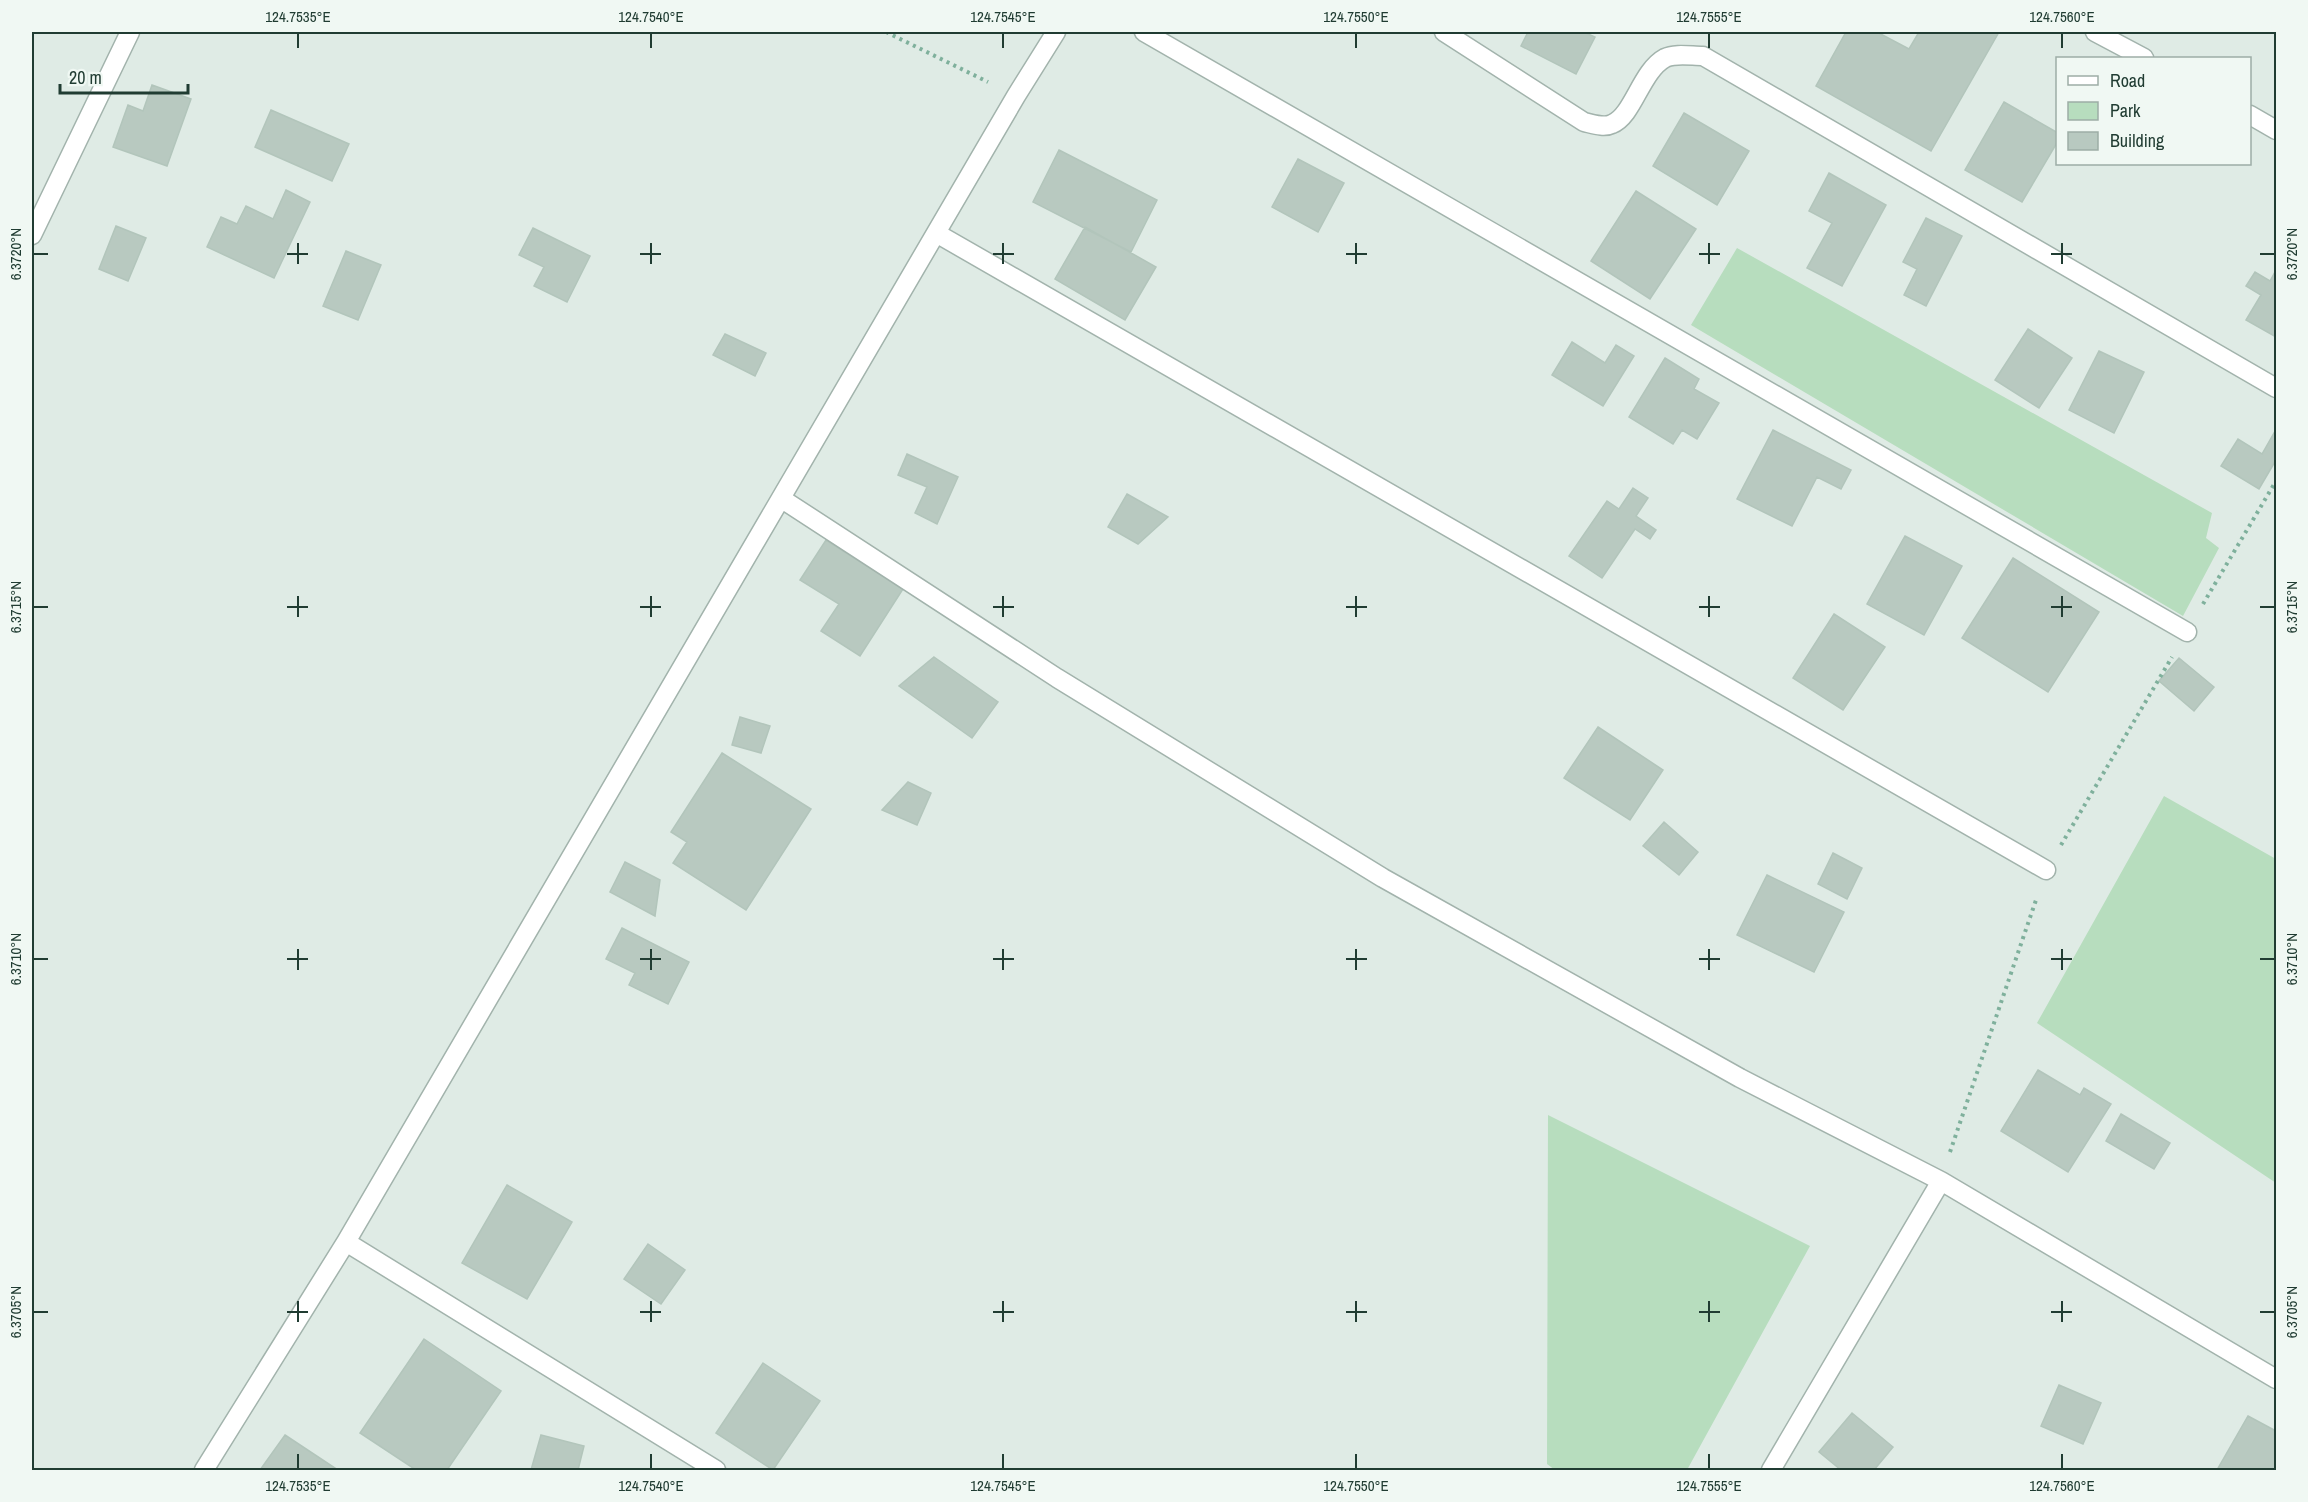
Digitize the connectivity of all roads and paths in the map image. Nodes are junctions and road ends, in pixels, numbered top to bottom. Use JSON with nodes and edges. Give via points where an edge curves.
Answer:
{"nodes":[{"id":1,"x":130,"y":32,"type":"edge"},
{"id":2,"x":886,"y":32,"type":"edge"},
{"id":3,"x":1056,"y":32,"type":"edge"},
{"id":4,"x":1144,"y":32,"type":"edge"},
{"id":5,"x":1444,"y":32,"type":"edge"},
{"id":6,"x":2095,"y":32,"type":"edge"},
{"id":7,"x":2143,"y":57,"type":"edge"},
{"id":8,"x":1016,"y":96,"type":"junction"},
{"id":9,"x":2251,"y":117,"type":"edge"},
{"id":10,"x":2277,"y":130,"type":"edge"},
{"id":11,"x":936,"y":233,"type":"junction"},
{"id":12,"x":32,"y":235,"type":"edge"},
{"id":13,"x":2277,"y":388,"type":"edge"},
{"id":14,"x":2277,"y":481,"type":"edge"},
{"id":15,"x":782,"y":499,"type":"junction"},
{"id":16,"x":2187,"y":632,"type":"junction"},
{"id":17,"x":2046,"y":870,"type":"junction"},
{"id":18,"x":1941,"y":1181,"type":"junction"},
{"id":19,"x":346,"y":1242,"type":"junction"},
{"id":20,"x":2277,"y":1379,"type":"edge"},
{"id":21,"x":204,"y":1470,"type":"edge"},
{"id":22,"x":716,"y":1470,"type":"edge"},
{"id":23,"x":1771,"y":1470,"type":"edge"}],
"edges":[{"from":1,"to":12,"type":"street"},
{"from":2,"to":8,"type":"path"},
{"from":3,"to":8,"type":"street"},
{"from":4,"to":16,"type":"street"},
{"from":5,"to":13,"type":"street","via":[[1584,122],[1601,126],[1613,124],[1626,111],[1647,75],[1665,58],[1703,56]]},
{"from":6,"to":7,"type":"street"},
{"from":8,"to":11,"type":"street"},
{"from":9,"to":10,"type":"street"},
{"from":11,"to":15,"type":"street"},
{"from":11,"to":17,"type":"street"},
{"from":14,"to":16,"type":"path"},
{"from":15,"to":18,"type":"street","via":[[1057,678],[1383,878],[1740,1078]]},
{"from":15,"to":19,"type":"street"},
{"from":16,"to":17,"type":"path"},
{"from":17,"to":18,"type":"path"},
{"from":18,"to":20,"type":"street"},
{"from":18,"to":23,"type":"street"},
{"from":19,"to":21,"type":"street"},
{"from":19,"to":22,"type":"street"}]}
